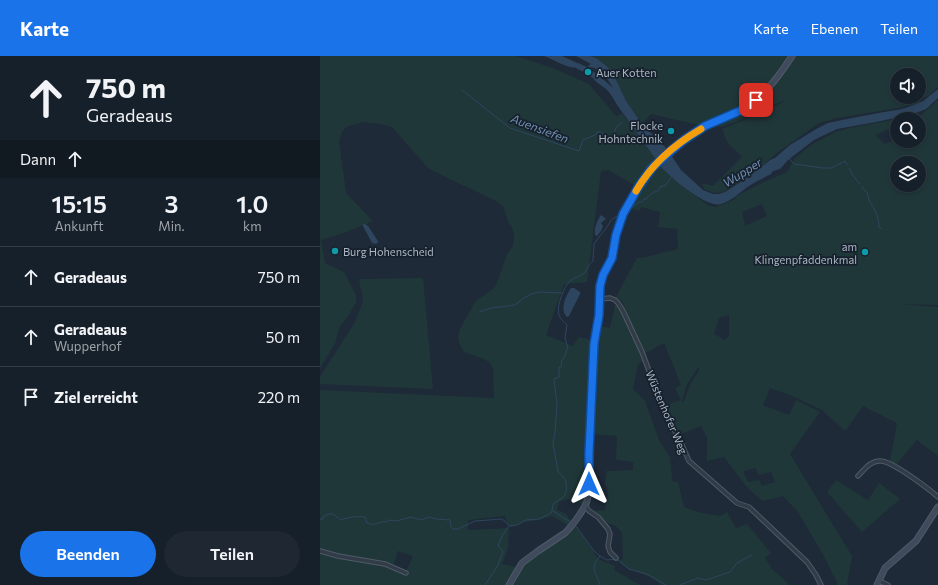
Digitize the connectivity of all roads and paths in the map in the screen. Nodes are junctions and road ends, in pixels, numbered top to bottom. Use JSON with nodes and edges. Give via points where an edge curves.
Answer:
{"nodes":[{"id":1,"x":792,"y":56,"type":"edge"},
{"id":2,"x":599,"y":299,"type":"junction"},
{"id":3,"x":858,"y":476,"type":"dead end"},
{"id":4,"x":938,"y":497,"type":"edge"},
{"id":5,"x":585,"y":505,"type":"junction"},
{"id":6,"x":938,"y":507,"type":"edge"},
{"id":7,"x":320,"y":551,"type":"edge"},
{"id":8,"x":616,"y":558,"type":"dead end"},
{"id":9,"x":406,"y":573,"type":"dead end"},
{"id":10,"x":878,"y":583,"type":"edge"},
{"id":11,"x":509,"y":585,"type":"edge"},
{"id":12,"x":821,"y":585,"type":"edge"},
{"id":13,"x":888,"y":585,"type":"edge"}],
"edges":[{"from":1,"to":2,"type":"main road","via":[[756,100],[684,140],[656,165],[639,186],[620,222],[612,258],[603,275]]},
{"from":2,"to":5,"type":"main road","via":[[594,344],[588,492]]},
{"from":2,"to":12,"type":"street","name":"Wüstenhofer Weg","via":[[615,300],[623,310],[689,461],[736,503],[749,507],[807,562]]},
{"from":3,"to":4,"type":"street","via":[[868,466],[880,460],[896,466]]},
{"from":5,"to":8,"type":"street","via":[[608,529],[608,546]]},
{"from":5,"to":11,"type":"main road","via":[[565,533],[522,562]]},
{"from":6,"to":10,"type":"main road","via":[[918,538],[887,565]]},
{"from":7,"to":9,"type":"street","via":[[385,564]]},
{"from":10,"to":13,"type":"street"}]}
